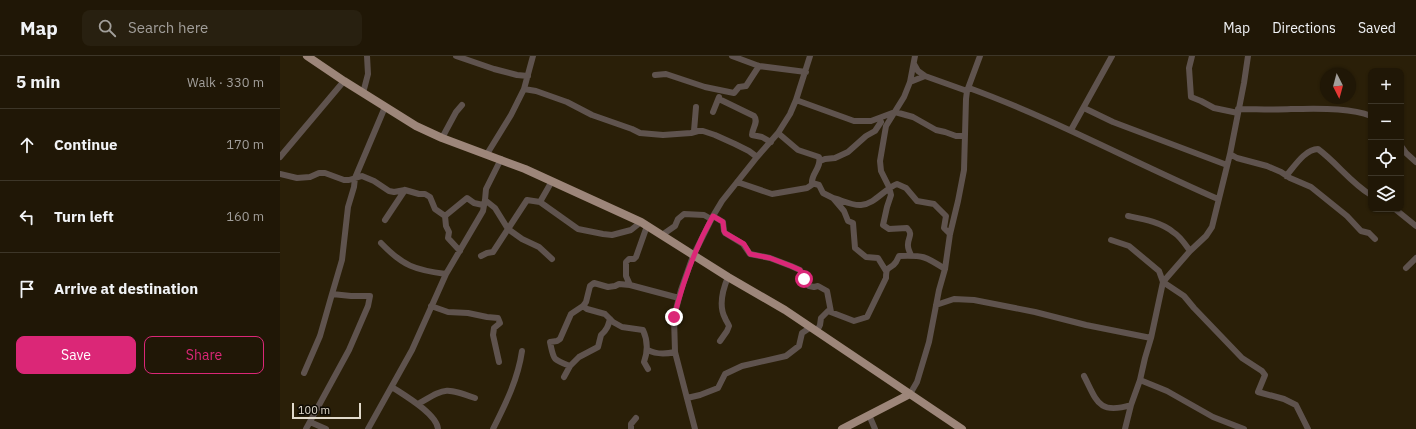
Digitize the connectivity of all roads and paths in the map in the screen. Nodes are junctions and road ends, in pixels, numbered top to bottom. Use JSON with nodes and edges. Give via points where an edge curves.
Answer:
{"nodes":[{"id":1,"x":307,"y":56,"type":"edge"},
{"id":2,"x":368,"y":56,"type":"edge"},
{"id":3,"x":456,"y":56,"type":"edge"},
{"id":4,"x":533,"y":56,"type":"edge"},
{"id":5,"x":732,"y":56,"type":"edge"},
{"id":6,"x":810,"y":56,"type":"edge"},
{"id":7,"x":916,"y":56,"type":"edge"},
{"id":8,"x":980,"y":56,"type":"edge"},
{"id":9,"x":1112,"y":56,"type":"edge"},
{"id":10,"x":1192,"y":56,"type":"edge"},
{"id":11,"x":1248,"y":56,"type":"edge"},
{"id":12,"x":914,"y":64,"type":"junction"},
{"id":13,"x":759,"y":66,"type":"junction"},
{"id":14,"x":806,"y":72,"type":"junction"},
{"id":15,"x":655,"y":75,"type":"dead end"},
{"id":16,"x":528,"y":76,"type":"junction"},
{"id":17,"x":925,"y":76,"type":"junction"},
{"id":18,"x":344,"y":81,"type":"junction"},
{"id":19,"x":910,"y":82,"type":"junction"},
{"id":20,"x":524,"y":88,"type":"junction"},
{"id":21,"x":968,"y":90,"type":"junction"},
{"id":22,"x":721,"y":91,"type":"junction"},
{"id":23,"x":363,"y":93,"type":"junction"},
{"id":24,"x":719,"y":99,"type":"junction"},
{"id":25,"x":796,"y":100,"type":"junction"},
{"id":26,"x":462,"y":105,"type":"dead end"},
{"id":27,"x":385,"y":107,"type":"junction"},
{"id":28,"x":696,"y":107,"type":"dead end"},
{"id":29,"x":1084,"y":108,"type":"junction"},
{"id":30,"x":1238,"y":111,"type":"junction"},
{"id":31,"x":713,"y":112,"type":"dead end"},
{"id":32,"x":895,"y":112,"type":"junction"},
{"id":33,"x":1368,"y":115,"type":"edge"},
{"id":34,"x":882,"y":122,"type":"junction"},
{"id":35,"x":1071,"y":130,"type":"junction"},
{"id":36,"x":694,"y":131,"type":"junction"},
{"id":37,"x":778,"y":133,"type":"junction"},
{"id":38,"x":965,"y":136,"type":"junction"},
{"id":39,"x":442,"y":138,"type":"junction"},
{"id":40,"x":771,"y":142,"type":"junction"},
{"id":41,"x":1404,"y":151,"type":"edge"},
{"id":42,"x":487,"y":154,"type":"junction"},
{"id":43,"x":1230,"y":154,"type":"junction"},
{"id":44,"x":280,"y":157,"type":"edge"},
{"id":45,"x":757,"y":157,"type":"junction"},
{"id":46,"x":501,"y":159,"type":"junction"},
{"id":47,"x":820,"y":161,"type":"junction"},
{"id":48,"x":1416,"y":162,"type":"edge"},
{"id":49,"x":1227,"y":165,"type":"junction"},
{"id":50,"x":280,"y":174,"type":"edge"},
{"id":51,"x":1286,"y":176,"type":"junction"},
{"id":52,"x":359,"y":177,"type":"junction"},
{"id":53,"x":552,"y":180,"type":"junction"},
{"id":54,"x":737,"y":182,"type":"junction"},
{"id":55,"x":813,"y":184,"type":"junction"},
{"id":56,"x":889,"y":187,"type":"junction"},
{"id":57,"x":405,"y":190,"type":"junction"},
{"id":58,"x":1368,"y":193,"type":"edge"},
{"id":59,"x":833,"y":198,"type":"junction"},
{"id":60,"x":1218,"y":199,"type":"junction"},
{"id":61,"x":540,"y":202,"type":"junction"},
{"id":62,"x":484,"y":203,"type":"junction"},
{"id":63,"x":1399,"y":212,"type":"edge"},
{"id":64,"x":446,"y":216,"type":"junction"},
{"id":65,"x":1128,"y":216,"type":"dead end"},
{"id":66,"x":712,"y":217,"type":"junction"},
{"id":67,"x":385,"y":220,"type":"dead end"},
{"id":68,"x":644,"y":224,"type":"junction"},
{"id":69,"x":1416,"y":226,"type":"edge"},
{"id":70,"x":508,"y":229,"type":"junction"},
{"id":71,"x":950,"y":234,"type":"junction"},
{"id":72,"x":662,"y":235,"type":"junction"},
{"id":73,"x":1375,"y":239,"type":"dead end"},
{"id":74,"x":1111,"y":240,"type":"dead end"},
{"id":75,"x":381,"y":243,"type":"dead end"},
{"id":76,"x":460,"y":251,"type":"junction"},
{"id":77,"x":1190,"y":251,"type":"junction"},
{"id":78,"x":481,"y":256,"type":"dead end"},
{"id":79,"x":693,"y":256,"type":"junction"},
{"id":80,"x":911,"y":256,"type":"junction"},
{"id":81,"x":1416,"y":258,"type":"edge"},
{"id":82,"x":552,"y":259,"type":"dead end"},
{"id":83,"x":1406,"y":268,"type":"dead end"},
{"id":84,"x":945,"y":269,"type":"junction"},
{"id":85,"x":886,"y":271,"type":"junction"},
{"id":86,"x":446,"y":274,"type":"junction"},
{"id":87,"x":728,"y":277,"type":"junction"},
{"id":88,"x":1164,"y":282,"type":"junction"},
{"id":89,"x":630,"y":285,"type":"junction"},
{"id":90,"x":334,"y":292,"type":"junction"},
{"id":91,"x":679,"y":298,"type":"junction"},
{"id":92,"x":936,"y":305,"type":"junction"},
{"id":93,"x":431,"y":306,"type":"junction"},
{"id":94,"x":583,"y":306,"type":"junction"},
{"id":95,"x":831,"y":312,"type":"junction"},
{"id":96,"x":610,"y":319,"type":"junction"},
{"id":97,"x":814,"y":329,"type":"junction"},
{"id":98,"x":1151,"y":338,"type":"junction"},
{"id":99,"x":720,"y":341,"type":"dead end"},
{"id":100,"x":648,"y":350,"type":"junction"},
{"id":101,"x":522,"y":351,"type":"dead end"},
{"id":102,"x":675,"y":352,"type":"junction"},
{"id":103,"x":499,"y":362,"type":"dead end"},
{"id":104,"x":570,"y":366,"type":"junction"},
{"id":105,"x":648,"y":369,"type":"dead end"},
{"id":106,"x":304,"y":373,"type":"dead end"},
{"id":107,"x":1084,"y":376,"type":"dead end"},
{"id":108,"x":564,"y":377,"type":"dead end"},
{"id":109,"x":1140,"y":380,"type":"junction"},
{"id":110,"x":392,"y":387,"type":"junction"},
{"id":111,"x":910,"y":394,"type":"junction"},
{"id":112,"x":475,"y":398,"type":"dead end"},
{"id":113,"x":686,"y":398,"type":"junction"},
{"id":114,"x":418,"y":404,"type":"junction"},
{"id":115,"x":1130,"y":405,"type":"junction"},
{"id":116,"x":869,"y":415,"type":"junction"},
{"id":117,"x":636,"y":418,"type":"dead end"},
{"id":118,"x":310,"y":422,"type":"junction"},
{"id":119,"x":306,"y":429,"type":"edge"},
{"id":120,"x":326,"y":429,"type":"edge"},
{"id":121,"x":368,"y":429,"type":"edge"},
{"id":122,"x":438,"y":429,"type":"edge"},
{"id":123,"x":493,"y":429,"type":"edge"},
{"id":124,"x":631,"y":429,"type":"edge"},
{"id":125,"x":695,"y":429,"type":"edge"},
{"id":126,"x":842,"y":429,"type":"edge"},
{"id":127,"x":874,"y":429,"type":"edge"},
{"id":128,"x":962,"y":429,"type":"edge"},
{"id":129,"x":1125,"y":429,"type":"edge"},
{"id":130,"x":1244,"y":429,"type":"edge"},
{"id":131,"x":1308,"y":429,"type":"edge"}],
"edges":[{"from":1,"to":18,"type":"main road"},
{"from":2,"to":23,"type":"street","via":[[368,74]]},
{"from":3,"to":16,"type":"street","via":[[494,69]]},
{"from":4,"to":16,"type":"street"},
{"from":5,"to":13,"type":"street"},
{"from":6,"to":14,"type":"street"},
{"from":7,"to":12,"type":"street"},
{"from":8,"to":21,"type":"street"},
{"from":9,"to":29,"type":"street"},
{"from":10,"to":30,"type":"street","via":[[1188,68],[1191,97],[1214,108]]},
{"from":11,"to":30,"type":"street"},
{"from":12,"to":17,"type":"street"},
{"from":12,"to":19,"type":"street"},
{"from":13,"to":14,"type":"street"},
{"from":13,"to":22,"type":"street","via":[[745,86],[739,87],[734,93]]},
{"from":14,"to":25,"type":"street"},
{"from":15,"to":22,"type":"street","via":[[666,74]]},
{"from":16,"to":20,"type":"street"},
{"from":17,"to":19,"type":"street"},
{"from":17,"to":21,"type":"street"},
{"from":18,"to":23,"type":"main road"},
{"from":18,"to":44,"type":"street"},
{"from":19,"to":32,"type":"street"},
{"from":20,"to":36,"type":"street","via":[[567,102],[592,115],[640,133],[663,135]]},
{"from":20,"to":42,"type":"street"},
{"from":21,"to":35,"type":"street","via":[[992,96]]},
{"from":21,"to":38,"type":"street"},
{"from":22,"to":24,"type":"street"},
{"from":23,"to":27,"type":"main road"},
{"from":24,"to":31,"type":"street"},
{"from":24,"to":40,"type":"street","via":[[754,116],[756,122],[752,135]]},
{"from":25,"to":34,"type":"street","via":[[854,121]]},
{"from":25,"to":37,"type":"street"},
{"from":26,"to":39,"type":"street"},
{"from":27,"to":39,"type":"main road"},
{"from":27,"to":52,"type":"street"},
{"from":28,"to":36,"type":"street"},
{"from":29,"to":35,"type":"street"},
{"from":29,"to":49,"type":"street","via":[[1113,122]]},
{"from":30,"to":33,"type":"street","via":[[1316,108]]},
{"from":30,"to":43,"type":"street"},
{"from":32,"to":34,"type":"street"},
{"from":32,"to":34,"type":"street"},
{"from":32,"to":38,"type":"street","via":[[913,117],[936,130]]},
{"from":34,"to":47,"type":"street","via":[[848,152]]},
{"from":34,"to":56,"type":"street","via":[[881,171]]},
{"from":35,"to":60,"type":"street"},
{"from":36,"to":45,"type":"street","via":[[715,135]]},
{"from":37,"to":40,"type":"street"},
{"from":37,"to":47,"type":"street","via":[[798,150],[819,158]]},
{"from":38,"to":71,"type":"street","via":[[964,170]]},
{"from":39,"to":42,"type":"main road"},
{"from":40,"to":45,"type":"street"},
{"from":41,"to":48,"type":"street"},
{"from":42,"to":46,"type":"main road"},
{"from":43,"to":49,"type":"street"},
{"from":43,"to":51,"type":"street","via":[[1267,166]]},
{"from":45,"to":54,"type":"street"},
{"from":46,"to":53,"type":"main road"},
{"from":46,"to":62,"type":"street","via":[[486,188]]},
{"from":47,"to":55,"type":"street","via":[[811,180]]},
{"from":49,"to":60,"type":"street"},
{"from":50,"to":52,"type":"street","via":[[297,178],[325,173],[344,180]]},
{"from":51,"to":58,"type":"street","via":[[1302,157],[1311,150],[1318,149]]},
{"from":51,"to":73,"type":"street","via":[[1311,187]]},
{"from":52,"to":57,"type":"street","via":[[374,181],[389,191]]},
{"from":52,"to":90,"type":"street","via":[[348,207],[342,260]]},
{"from":53,"to":61,"type":"street"},
{"from":53,"to":68,"type":"main road"},
{"from":54,"to":55,"type":"street","via":[[772,194],[806,188]]},
{"from":54,"to":66,"type":"street"},
{"from":55,"to":59,"type":"street","via":[[819,185],[823,193]]},
{"from":56,"to":59,"type":"street","via":[[869,203],[860,206]]},
{"from":56,"to":71,"type":"street","via":[[897,184],[906,188],[917,201],[934,204],[946,216],[944,228]]},
{"from":56,"to":80,"type":"street","via":[[891,195],[883,225],[889,229],[907,228],[910,231],[908,245]]},
{"from":57,"to":64,"type":"street","via":[[430,196],[435,209]]},
{"from":57,"to":67,"type":"street"},
{"from":59,"to":85,"type":"street","via":[[844,211],[848,221],[853,223],[855,248],[866,257],[878,258]]},
{"from":60,"to":77,"type":"street","via":[[1212,227]]},
{"from":61,"to":68,"type":"street","via":[[578,229],[612,235]]},
{"from":61,"to":70,"type":"street","via":[[527,200]]},
{"from":62,"to":64,"type":"street","via":[[474,203],[468,198]]},
{"from":62,"to":70,"type":"street","via":[[495,208]]},
{"from":62,"to":76,"type":"street"},
{"from":63,"to":69,"type":"street"},
{"from":64,"to":76,"type":"street","via":[[448,238]]},
{"from":65,"to":77,"type":"street","via":[[1173,231]]},
{"from":66,"to":72,"type":"street","via":[[684,214],[675,226]]},
{"from":66,"to":79,"type":"street"},
{"from":66,"to":95,"type":"street","via":[[723,222],[725,233],[744,244],[750,254],[770,258],[800,270],[809,286],[818,286],[827,291]]},
{"from":68,"to":72,"type":"main road"},
{"from":68,"to":89,"type":"street","via":[[636,257],[626,262],[626,276]]},
{"from":70,"to":78,"type":"street","via":[[493,252]]},
{"from":70,"to":82,"type":"street","via":[[539,247]]},
{"from":71,"to":84,"type":"street"},
{"from":72,"to":79,"type":"main road"},
{"from":74,"to":88,"type":"street","via":[[1129,246],[1158,271]]},
{"from":75,"to":86,"type":"street","via":[[409,266]]},
{"from":76,"to":86,"type":"street"},
{"from":77,"to":88,"type":"street"},
{"from":79,"to":87,"type":"main road"},
{"from":79,"to":91,"type":"street"},
{"from":80,"to":84,"type":"street","via":[[925,258]]},
{"from":80,"to":85,"type":"street","via":[[899,256],[896,263]]},
{"from":81,"to":83,"type":"street"},
{"from":84,"to":92,"type":"street"},
{"from":85,"to":95,"type":"street","via":[[886,278],[867,318],[854,321]]},
{"from":86,"to":93,"type":"street"},
{"from":87,"to":97,"type":"main road"},
{"from":87,"to":99,"type":"street","via":[[721,303],[729,326]]},
{"from":88,"to":98,"type":"street"},
{"from":88,"to":131,"type":"street","via":[[1184,296],[1242,358],[1262,371],[1264,375],[1258,392],[1296,405]]},
{"from":89,"to":91,"type":"street"},
{"from":89,"to":94,"type":"street","via":[[619,284],[612,287],[591,284]]},
{"from":90,"to":106,"type":"street","via":[[320,336]]},
{"from":90,"to":118,"type":"street","via":[[351,296],[370,296],[349,350]]},
{"from":91,"to":102,"type":"street","via":[[674,317]]},
{"from":92,"to":98,"type":"street","via":[[954,299],[974,300]]},
{"from":92,"to":111,"type":"street","via":[[929,342],[917,382]]},
{"from":93,"to":103,"type":"street","via":[[448,312],[468,312],[498,318],[500,323],[494,328],[493,335]]},
{"from":93,"to":110,"type":"street"},
{"from":94,"to":96,"type":"street","via":[[605,314]]},
{"from":94,"to":104,"type":"street","via":[[571,314],[560,339],[550,342],[556,361]]},
{"from":95,"to":97,"type":"street","via":[[828,311],[821,318],[820,325]]},
{"from":96,"to":100,"type":"street","via":[[622,327],[643,330]]},
{"from":96,"to":104,"type":"street","via":[[598,347],[578,356]]},
{"from":97,"to":111,"type":"main road"},
{"from":97,"to":113,"type":"street","via":[[802,333],[799,346],[786,356],[742,366],[725,374],[718,388]]},
{"from":98,"to":109,"type":"street"},
{"from":100,"to":102,"type":"street","via":[[664,354]]},
{"from":100,"to":105,"type":"street","via":[[644,362]]},
{"from":101,"to":123,"type":"street","via":[[520,368]]},
{"from":102,"to":113,"type":"street"},
{"from":104,"to":108,"type":"street"},
{"from":107,"to":115,"type":"street","via":[[1101,405],[1117,409]]},
{"from":109,"to":115,"type":"street"},
{"from":109,"to":130,"type":"street","via":[[1167,391],[1213,417]]},
{"from":110,"to":114,"type":"street"},
{"from":110,"to":121,"type":"street"},
{"from":111,"to":116,"type":"main road"},
{"from":111,"to":128,"type":"main road"},
{"from":112,"to":114,"type":"street","via":[[453,390],[444,390]]},
{"from":113,"to":125,"type":"street"},
{"from":114,"to":122,"type":"street","via":[[437,423]]},
{"from":115,"to":129,"type":"street"},
{"from":116,"to":126,"type":"main road"},
{"from":116,"to":127,"type":"street"},
{"from":117,"to":124,"type":"street"},
{"from":118,"to":119,"type":"street"},
{"from":118,"to":120,"type":"street"}]}
